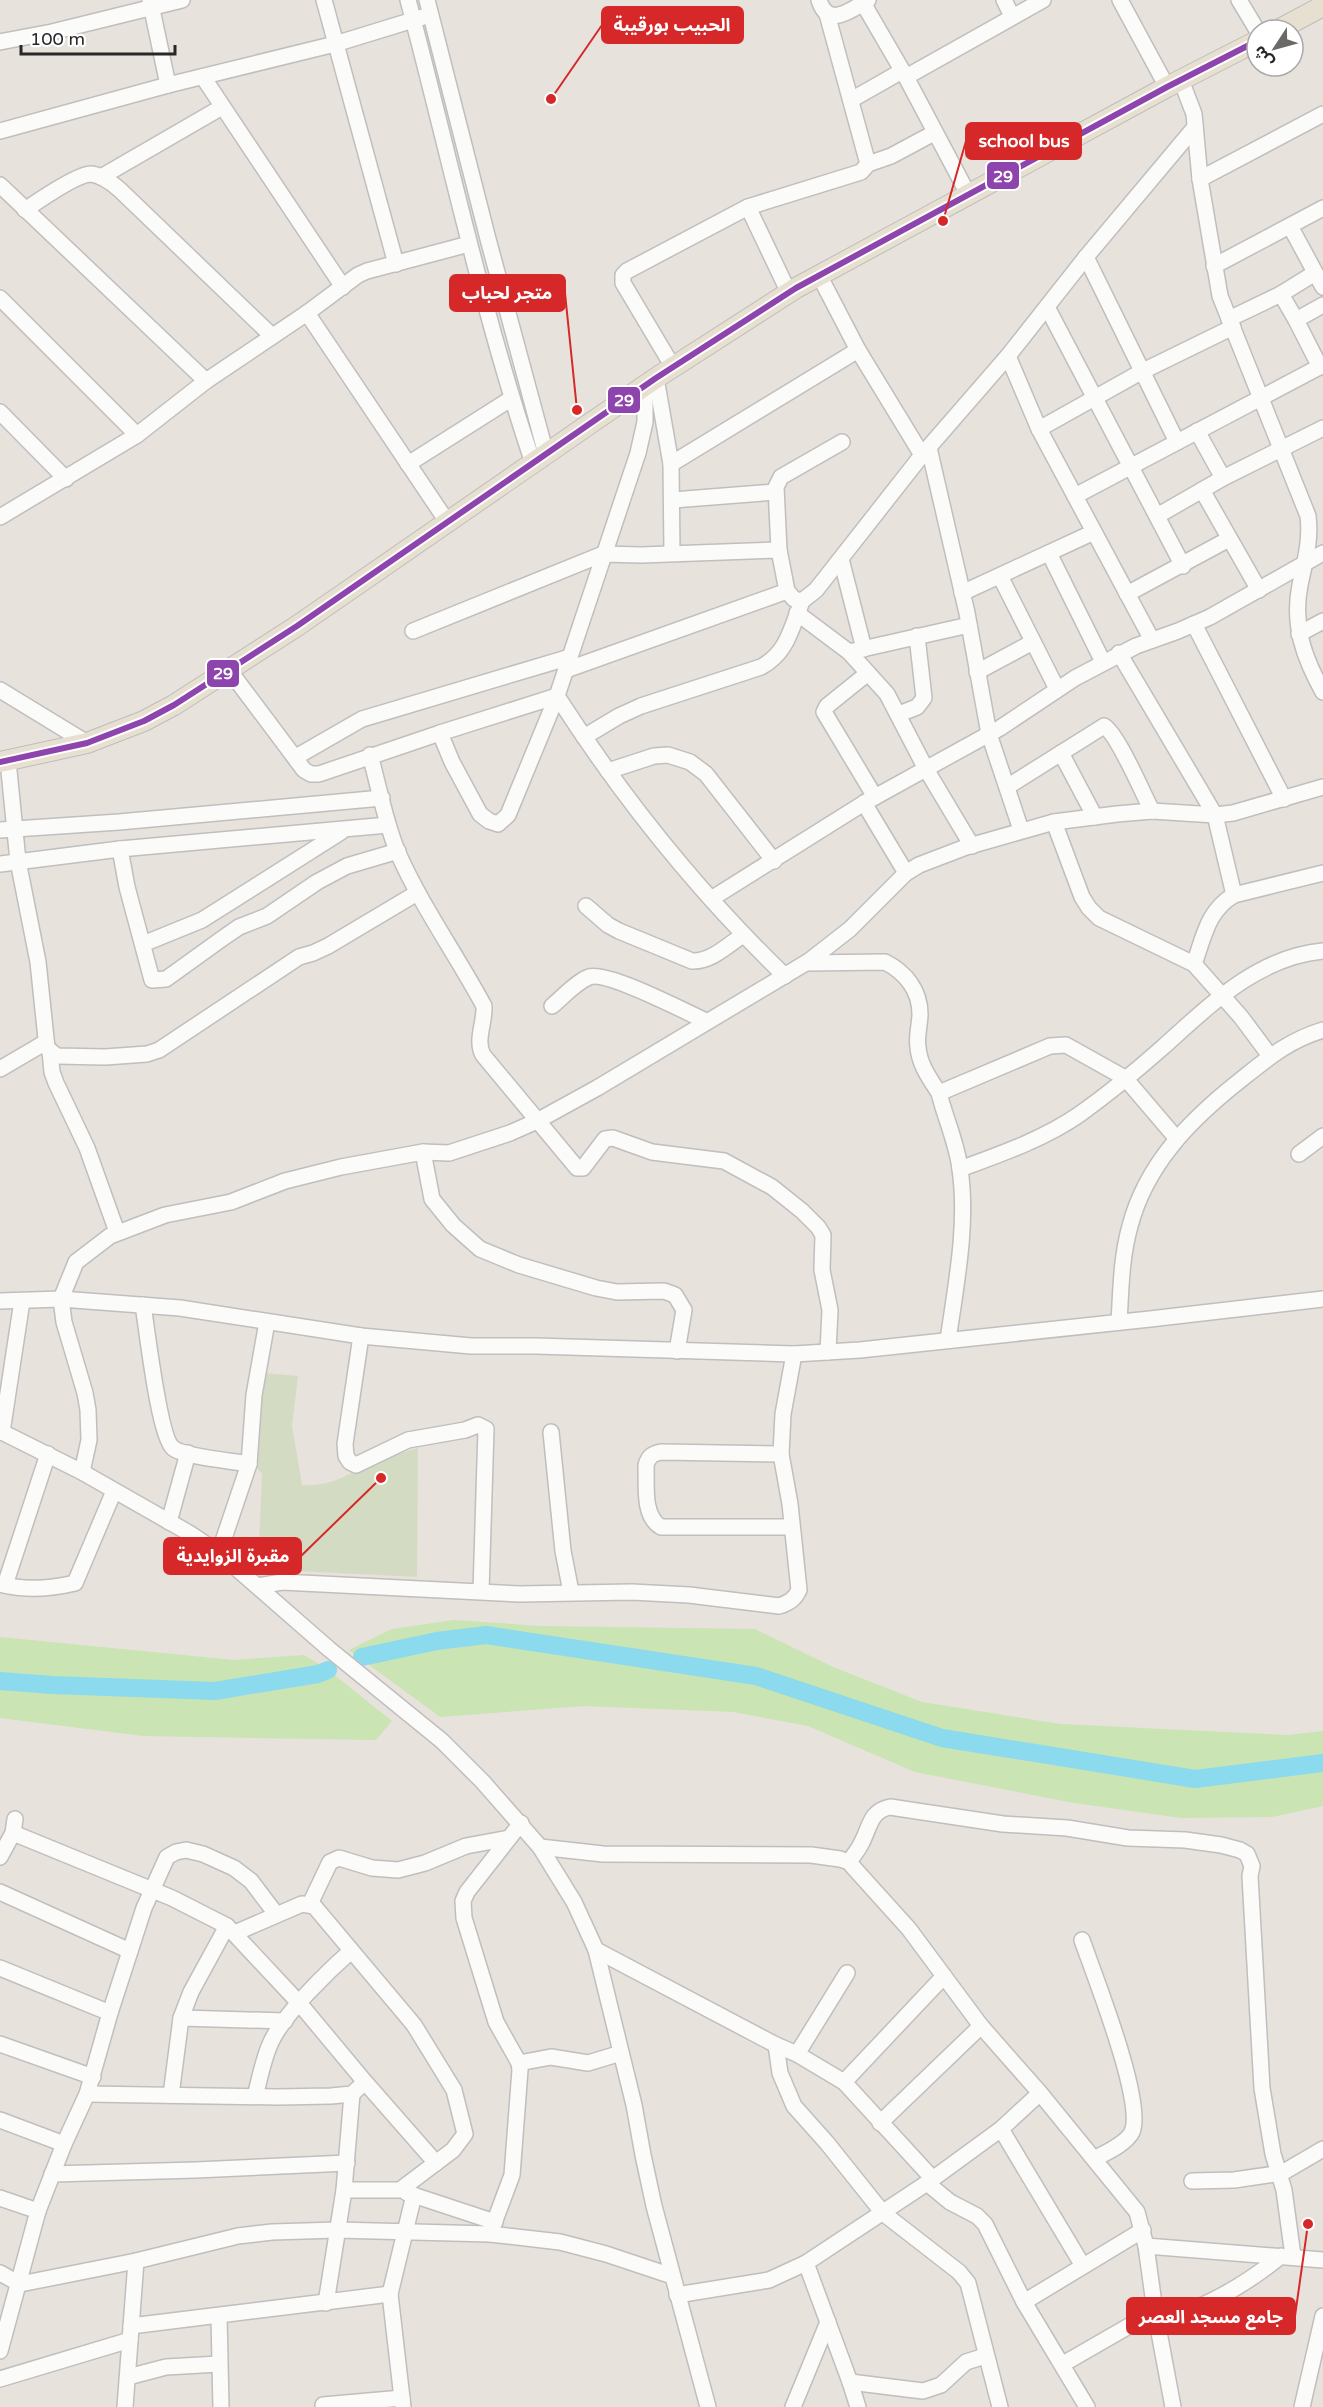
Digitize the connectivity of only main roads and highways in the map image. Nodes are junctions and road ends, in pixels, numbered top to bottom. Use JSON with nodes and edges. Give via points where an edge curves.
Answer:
{"nodes":[{"id":1,"x":1323,"y":6,"type":"edge"},
{"id":2,"x":1300,"y":18,"type":"edge"},
{"id":3,"x":1245,"y":47,"type":"edge"},
{"id":4,"x":4,"y":761,"type":"edge"}],
"edges":[{"from":1,"to":2,"type":"main road"},
{"from":3,"to":4,"type":"main road","via":[[789,293],[650,382],[448,523],[174,705],[87,743]]}]}
